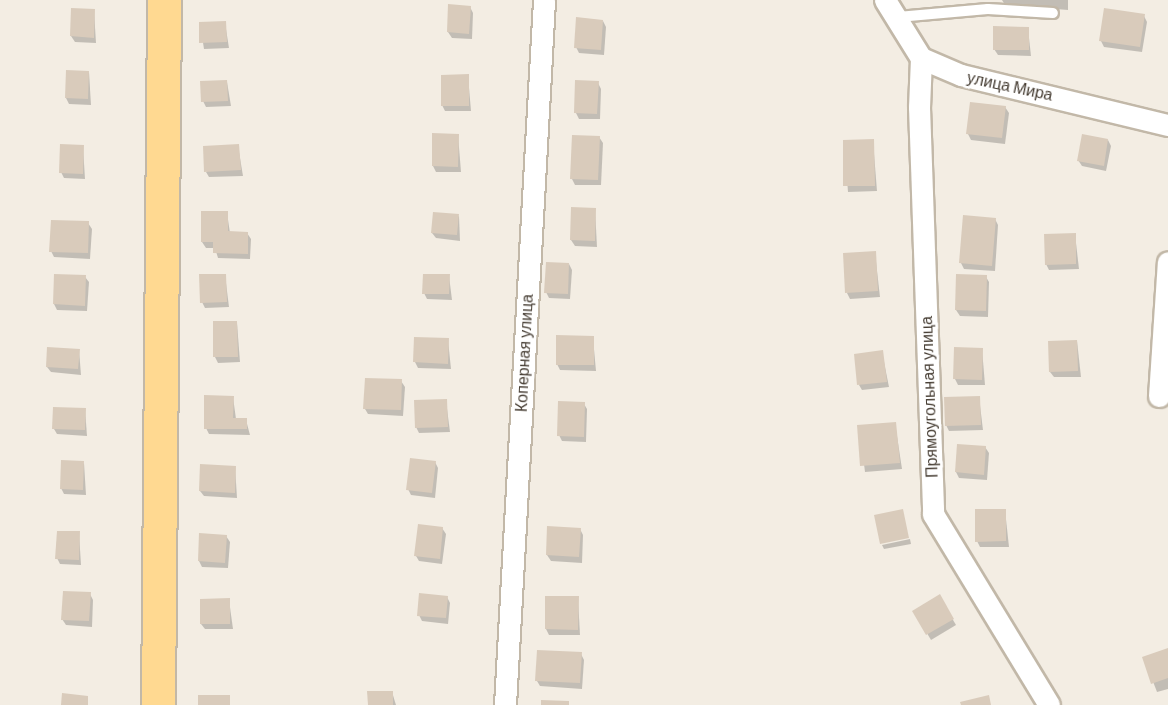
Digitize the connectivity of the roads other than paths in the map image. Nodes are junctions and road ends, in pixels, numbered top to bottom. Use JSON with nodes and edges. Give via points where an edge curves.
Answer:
{"nodes":[{"id":1,"x":164,"y":0,"type":"edge"},
{"id":2,"x":544,"y":0,"type":"edge"},
{"id":3,"x":885,"y":0,"type":"edge"},
{"id":4,"x":1053,"y":13,"type":"dead end"},
{"id":5,"x":898,"y":17,"type":"junction"},
{"id":6,"x":921,"y":58,"type":"junction"},
{"id":7,"x":1168,"y":126,"type":"edge"},
{"id":8,"x":1168,"y":262,"type":"edge"},
{"id":9,"x":1159,"y":396,"type":"dead end"},
{"id":10,"x":158,"y":705,"type":"edge"},
{"id":11,"x":505,"y":705,"type":"edge"},
{"id":12,"x":1049,"y":705,"type":"edge"}],
"edges":[{"from":1,"to":10,"type":"main road"},
{"from":2,"to":11,"type":"street","name":"Коперная улица"},
{"from":3,"to":5,"type":"street"},
{"from":4,"to":5,"type":"lane","via":[[988,9]]},
{"from":5,"to":6,"type":"street"},
{"from":6,"to":7,"type":"street","name":"улица Мира","via":[[961,75]]},
{"from":6,"to":12,"type":"street","name":"Прямоугольная улица","via":[[919,107],[933,514]]},
{"from":8,"to":9,"type":"street"}]}
